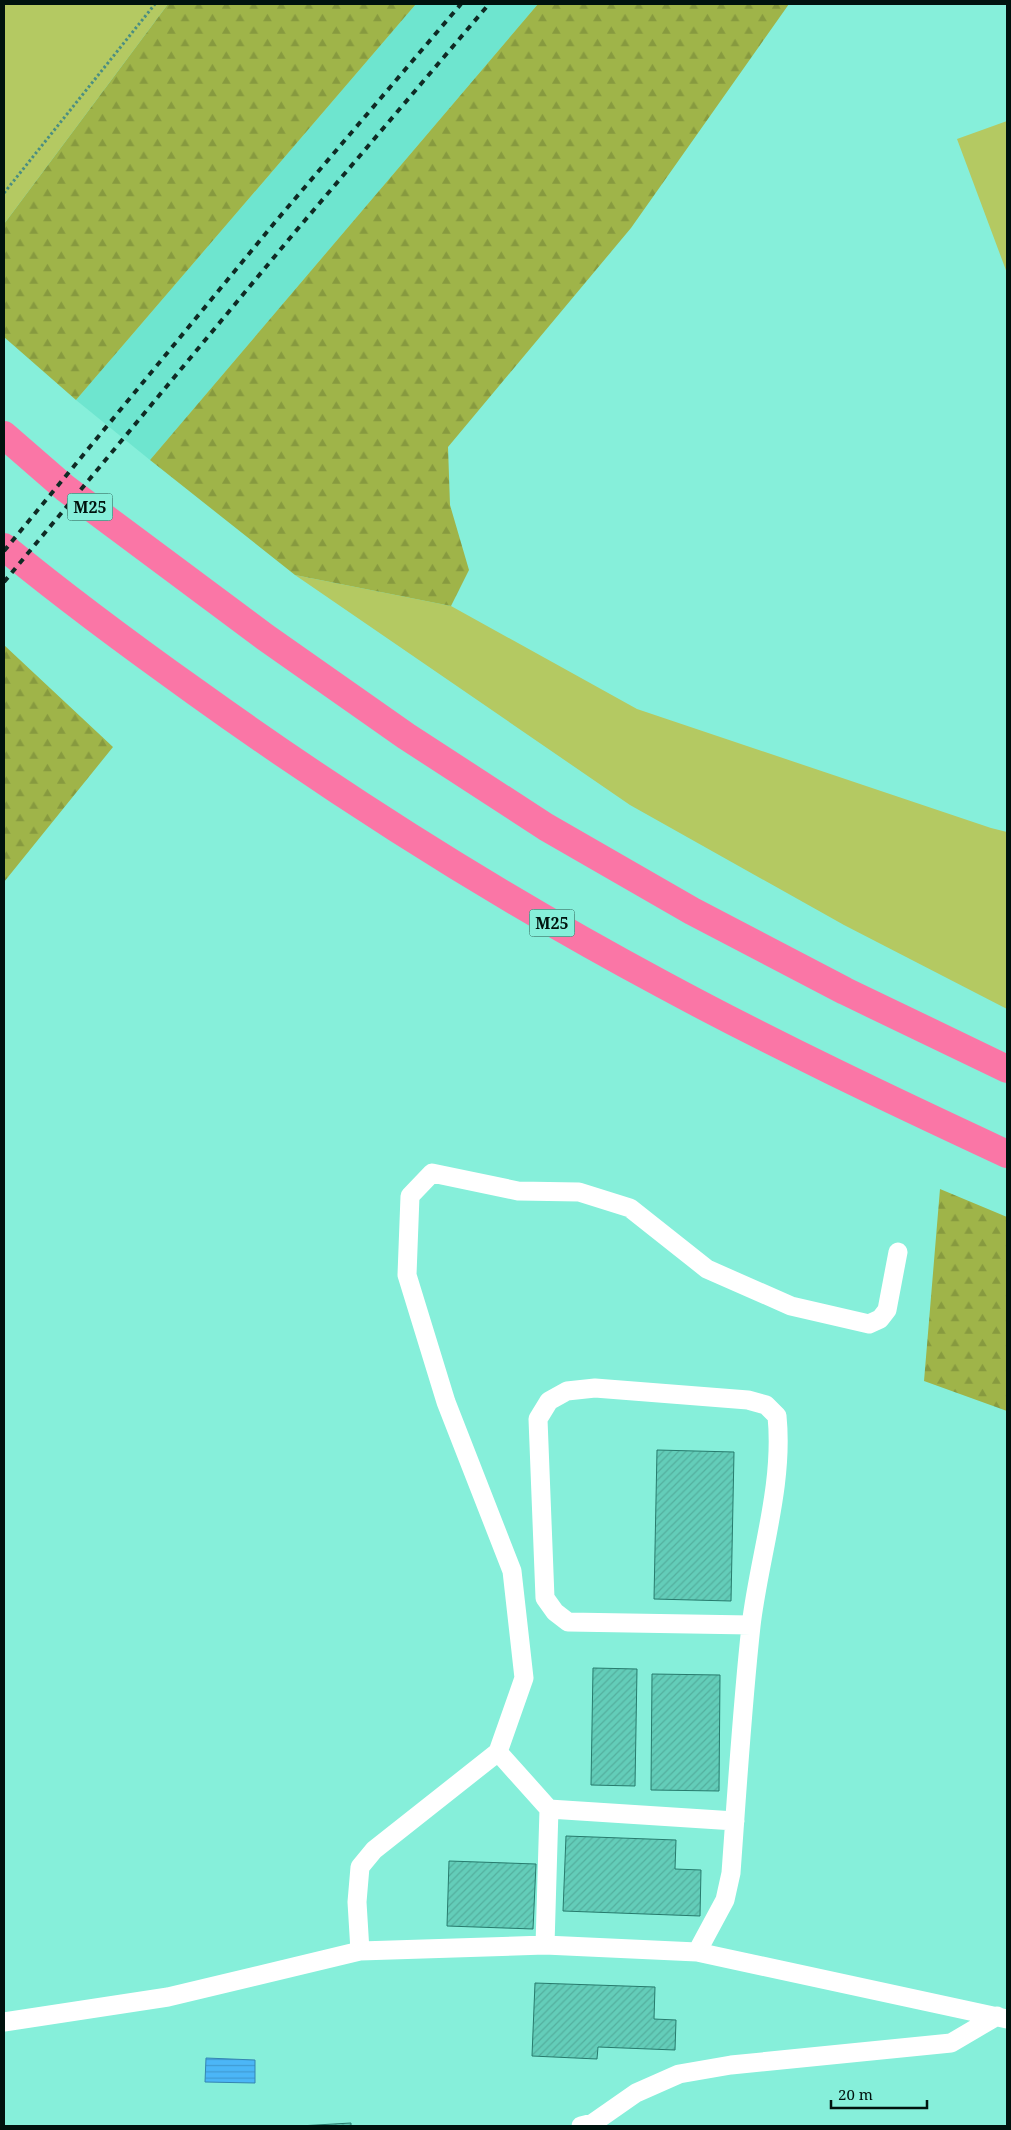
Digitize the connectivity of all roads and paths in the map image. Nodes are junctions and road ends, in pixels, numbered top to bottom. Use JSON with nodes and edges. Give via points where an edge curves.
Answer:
{"nodes":[{"id":1,"x":155,"y":4,"type":"edge"},
{"id":2,"x":4,"y":193,"type":"edge"},
{"id":3,"x":4,"y":435,"type":"edge"},
{"id":4,"x":4,"y":547,"type":"edge"},
{"id":5,"x":1007,"y":1069,"type":"edge"},
{"id":6,"x":1007,"y":1154,"type":"edge"},
{"id":7,"x":898,"y":1252,"type":"dead end"},
{"id":8,"x":751,"y":1626,"type":"junction"},
{"id":9,"x":498,"y":1752,"type":"junction"},
{"id":10,"x":549,"y":1809,"type":"junction"},
{"id":11,"x":735,"y":1821,"type":"junction"},
{"id":12,"x":545,"y":1945,"type":"junction"},
{"id":13,"x":360,"y":1951,"type":"junction"},
{"id":14,"x":697,"y":1952,"type":"junction"},
{"id":15,"x":1002,"y":2018,"type":"edge"},
{"id":16,"x":4,"y":2022,"type":"edge"},
{"id":17,"x":581,"y":2126,"type":"edge"}],
"edges":[{"from":1,"to":2,"type":"path"},
{"from":3,"to":5,"type":"highway","number":"M25","via":[[65,488],[178,574],[406,736],[546,827],[692,911],[845,991]]},
{"from":4,"to":6,"type":"highway","number":"M25","via":[[126,642],[369,812],[662,984],[777,1044]]},
{"from":7,"to":9,"type":"lane","via":[[887,1310],[880,1319],[868,1324],[791,1306],[707,1269],[630,1208],[579,1192],[518,1191],[432,1173],[410,1196],[407,1275],[446,1402],[512,1570],[524,1678]]},
{"from":8,"to":8,"type":"lane","via":[[776,1476],[777,1416],[766,1405],[748,1400],[596,1388],[567,1391],[549,1401],[538,1419],[546,1598],[555,1612],[568,1622]]},
{"from":8,"to":11,"type":"lane"},
{"from":9,"to":10,"type":"lane"},
{"from":9,"to":13,"type":"lane","via":[[374,1850],[360,1868],[357,1902]]},
{"from":10,"to":11,"type":"lane"},
{"from":10,"to":12,"type":"lane"},
{"from":11,"to":14,"type":"lane","via":[[731,1873],[725,1900]]},
{"from":12,"to":13,"type":"lane"},
{"from":12,"to":14,"type":"lane"},
{"from":13,"to":16,"type":"lane","via":[[168,1997]]},
{"from":14,"to":15,"type":"lane"},
{"from":15,"to":17,"type":"lane","via":[[951,2043],[741,2064],[679,2074],[636,2093],[593,2124]]}]}
